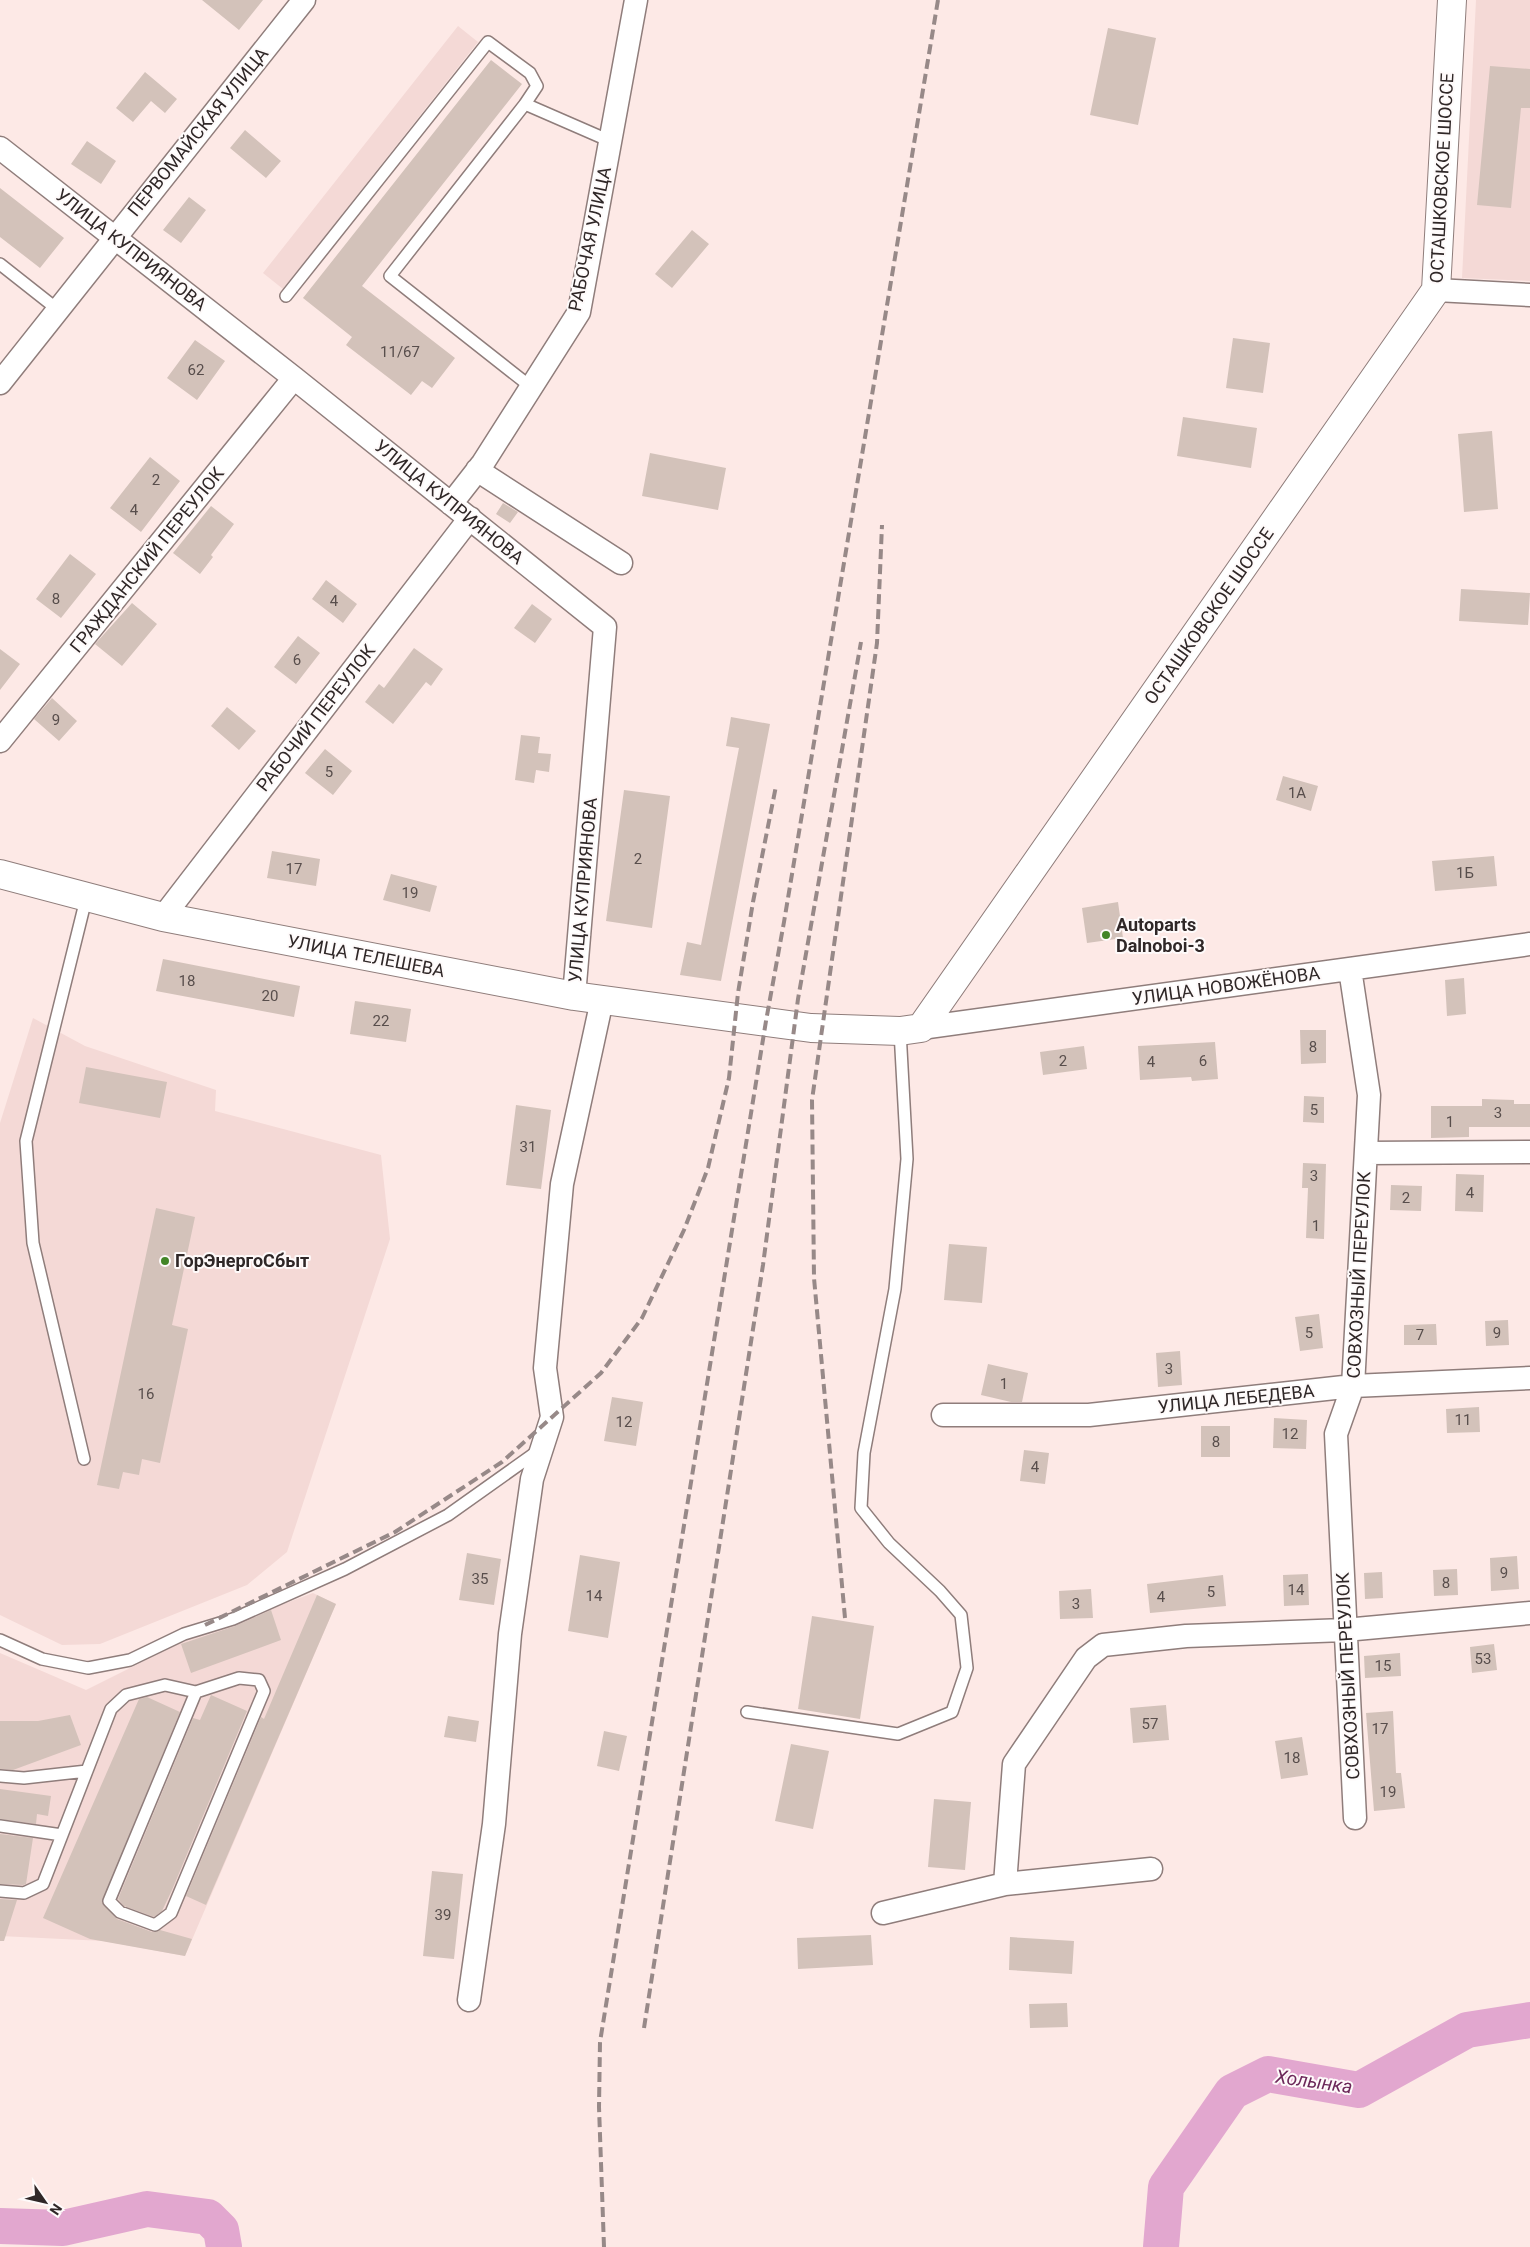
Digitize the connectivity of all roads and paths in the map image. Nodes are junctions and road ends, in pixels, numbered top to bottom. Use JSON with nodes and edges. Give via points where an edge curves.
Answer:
{"nodes":[{"id":1,"x":304,"y":0,"type":"edge"},
{"id":2,"x":636,"y":0,"type":"edge"},
{"id":3,"x":1452,"y":0,"type":"edge"},
{"id":4,"x":525,"y":104,"type":"junction"},
{"id":5,"x":610,"y":141,"type":"junction"},
{"id":6,"x":0,"y":148,"type":"edge"},
{"id":7,"x":114,"y":237,"type":"junction"},
{"id":8,"x":0,"y":264,"type":"edge"},
{"id":9,"x":1436,"y":290,"type":"junction"},
{"id":10,"x":1530,"y":295,"type":"edge"},
{"id":11,"x":286,"y":296,"type":"dead end"},
{"id":12,"x":57,"y":309,"type":"junction"},
{"id":13,"x":294,"y":378,"type":"junction"},
{"id":14,"x":0,"y":383,"type":"edge"},
{"id":15,"x":531,"y":387,"type":"junction"},
{"id":16,"x":477,"y":470,"type":"junction"},
{"id":17,"x":452,"y":504,"type":"junction"},
{"id":18,"x":470,"y":518,"type":"junction"},
{"id":19,"x":621,"y":563,"type":"dead end"},
{"id":20,"x":0,"y":741,"type":"edge"},
{"id":21,"x":0,"y":874,"type":"edge"},
{"id":22,"x":86,"y":898,"type":"junction"},
{"id":23,"x":163,"y":917,"type":"junction"},
{"id":24,"x":1530,"y":944,"type":"edge"},
{"id":25,"x":1350,"y":969,"type":"junction"},
{"id":26,"x":574,"y":996,"type":"junction"},
{"id":27,"x":602,"y":1000,"type":"junction"},
{"id":28,"x":911,"y":1030,"type":"junction"},
{"id":29,"x":1530,"y":1152,"type":"edge"},
{"id":30,"x":1366,"y":1153,"type":"junction"},
{"id":31,"x":1530,"y":1378,"type":"edge"},
{"id":32,"x":1353,"y":1386,"type":"junction"},
{"id":33,"x":942,"y":1415,"type":"dead end"},
{"id":34,"x":542,"y":1448,"type":"junction"},
{"id":35,"x":84,"y":1459,"type":"dead end"},
{"id":36,"x":1530,"y":1613,"type":"edge"},
{"id":37,"x":1345,"y":1630,"type":"junction"},
{"id":38,"x":0,"y":1640,"type":"edge"},
{"id":39,"x":196,"y":1692,"type":"junction"},
{"id":40,"x":747,"y":1712,"type":"dead end"},
{"id":41,"x":87,"y":1771,"type":"junction"},
{"id":42,"x":0,"y":1776,"type":"edge"},
{"id":43,"x":1355,"y":1818,"type":"dead end"},
{"id":44,"x":0,"y":1826,"type":"edge"},
{"id":45,"x":62,"y":1835,"type":"junction"},
{"id":46,"x":1152,"y":1868,"type":"dead end"},
{"id":47,"x":1005,"y":1884,"type":"junction"},
{"id":48,"x":0,"y":1891,"type":"edge"},
{"id":49,"x":884,"y":1913,"type":"dead end"},
{"id":50,"x":469,"y":2000,"type":"dead end"}],
"edges":[{"from":1,"to":7,"type":"street","name":"ПЕРВОМАЙСКАЯ УЛИЦА"},
{"from":2,"to":5,"type":"street","name":"РАБОЧАЯ УЛИЦА"},
{"from":3,"to":9,"type":"street","name":"ОСТАШКОВСКОЕ ШОССЕ"},
{"from":4,"to":5,"type":"lane"},
{"from":4,"to":11,"type":"lane","via":[[537,86],[530,73],[488,42]]},
{"from":4,"to":15,"type":"lane","via":[[390,276]]},
{"from":5,"to":15,"type":"street","name":"РАБОЧАЯ УЛИЦА","via":[[579,312]]},
{"from":6,"to":7,"type":"street","name":"УЛИЦА КУПРИЯНОВА"},
{"from":7,"to":12,"type":"street","name":"ПЕРВОМАЙСКАЯ УЛИЦА"},
{"from":7,"to":13,"type":"street","name":"УЛИЦА КУПРИЯНОВА"},
{"from":8,"to":12,"type":"lane"},
{"from":9,"to":10,"type":"street"},
{"from":9,"to":28,"type":"street","name":"ОСТАШКОВСКОЕ ШОССЕ"},
{"from":12,"to":14,"type":"street","name":"ПЕРВОМАЙСКАЯ УЛИЦА"},
{"from":13,"to":17,"type":"street","name":"УЛИЦА КУПРИЯНОВА"},
{"from":13,"to":20,"type":"street","name":"ГРАЖДАНСКИЙ ПЕРЕУЛОК"},
{"from":15,"to":16,"type":"street","name":"РАБОЧАЯ УЛИЦА"},
{"from":16,"to":17,"type":"street","name":"РАБОЧАЯ УЛИЦА"},
{"from":16,"to":19,"type":"street"},
{"from":17,"to":18,"type":"street","name":"УЛИЦА КУПРИЯНОВА"},
{"from":18,"to":23,"type":"street","name":"РАБОЧИЙ ПЕРЕУЛОК"},
{"from":18,"to":26,"type":"street","name":"УЛИЦА КУПРИЯНОВА","via":[[605,627]]},
{"from":21,"to":22,"type":"street","name":"УЛИЦА ТЕЛЕШЕВА"},
{"from":22,"to":23,"type":"street","name":"УЛИЦА ТЕЛЕШЕВА"},
{"from":22,"to":35,"type":"lane","via":[[26,1141],[33,1243]]},
{"from":23,"to":26,"type":"street","name":"УЛИЦА ТЕЛЕШЕВА"},
{"from":24,"to":25,"type":"street","name":"УЛИЦА НОВОЖЁНОВА"},
{"from":25,"to":28,"type":"street","name":"УЛИЦА НОВОЖЁНОВА"},
{"from":25,"to":30,"type":"street","name":"СОВХОЗНЫЙ ПЕРЕУЛОК","via":[[1369,1095]]},
{"from":26,"to":27,"type":"street","name":"УЛИЦА ТЕЛЕШЕВА"},
{"from":27,"to":28,"type":"street","name":"УЛИЦА ТЕЛЕШЕВА","via":[[811,1028]]},
{"from":27,"to":34,"type":"street","via":[[562,1184],[545,1368],[552,1417]]},
{"from":28,"to":40,"type":"lane","via":[[907,1159],[895,1289],[864,1453],[861,1508],[889,1543],[940,1591],[960,1616],[967,1668],[952,1712],[898,1734]]},
{"from":29,"to":30,"type":"street"},
{"from":30,"to":32,"type":"street","name":"СОВХОЗНЫЙ ПЕРЕУЛОК"},
{"from":31,"to":32,"type":"street","name":"УЛИЦА ЛЕБЕДЕВА"},
{"from":32,"to":33,"type":"street","name":"УЛИЦА ЛЕБЕДЕВА","via":[[1089,1415]]},
{"from":32,"to":37,"type":"street","name":"СОВХОЗНЫЙ ПЕРЕУЛОК","via":[[1336,1434]]},
{"from":34,"to":38,"type":"lane","via":[[448,1515],[345,1569],[233,1619],[184,1634],[130,1660],[88,1668],[42,1659]]},
{"from":34,"to":50,"type":"street","via":[[532,1479],[510,1634],[494,1824]]},
{"from":36,"to":37,"type":"street"},
{"from":37,"to":43,"type":"street","name":"СОВХОЗНЫЙ ПЕРЕУЛОК"},
{"from":37,"to":47,"type":"street","via":[[1186,1636],[1102,1644],[1086,1658],[1014,1764]]},
{"from":39,"to":39,"type":"lane","via":[[109,1901],[120,1912],[155,1925],[171,1913],[264,1691],[259,1680],[239,1678]]},
{"from":39,"to":41,"type":"lane","via":[[165,1685],[126,1695],[111,1709]]},
{"from":41,"to":42,"type":"lane","via":[[24,1778]]},
{"from":41,"to":45,"type":"lane"},
{"from":44,"to":45,"type":"lane"},
{"from":45,"to":48,"type":"lane","via":[[43,1884],[24,1893]]},
{"from":46,"to":47,"type":"street"},
{"from":47,"to":49,"type":"street"}]}
